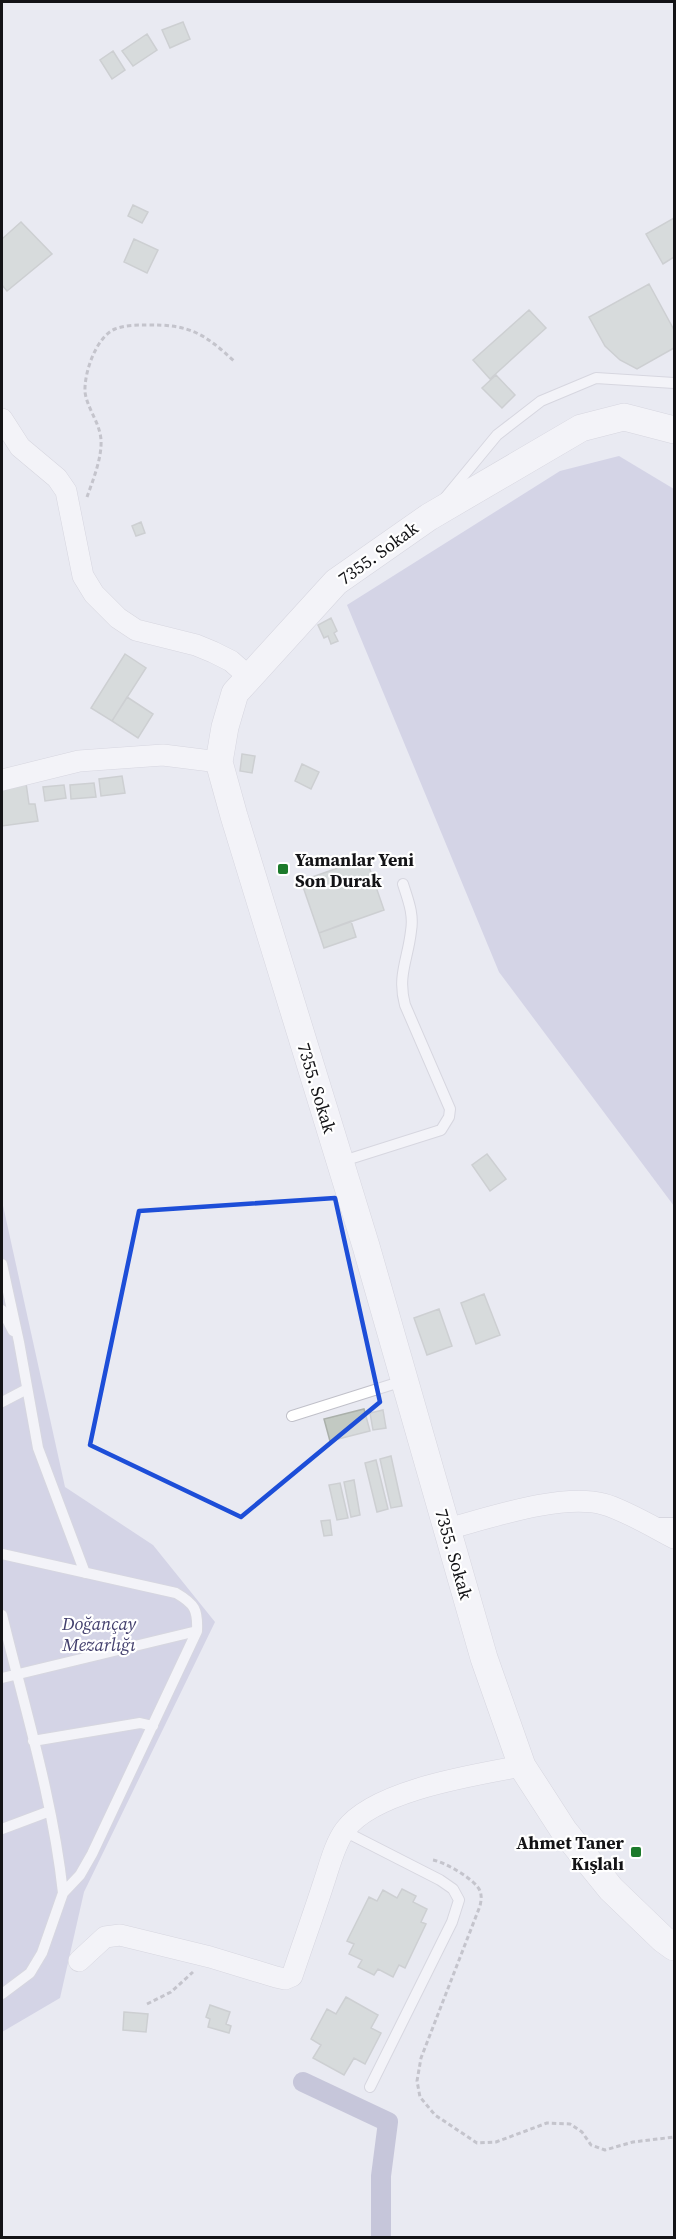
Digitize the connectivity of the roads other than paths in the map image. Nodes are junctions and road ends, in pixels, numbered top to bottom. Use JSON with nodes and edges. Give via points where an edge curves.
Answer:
{"nodes":[{"id":1,"x":675,"y":383,"type":"edge"},
{"id":2,"x":2,"y":419,"type":"edge"},
{"id":3,"x":675,"y":430,"type":"edge"},
{"id":4,"x":429,"y":517,"type":"junction"},
{"id":5,"x":250,"y":678,"type":"junction"},
{"id":6,"x":219,"y":762,"type":"junction"},
{"id":7,"x":2,"y":780,"type":"edge"},
{"id":8,"x":403,"y":884,"type":"dead end"},
{"id":9,"x":340,"y":1162,"type":"junction"},
{"id":10,"x":2,"y":1263,"type":"edge"},
{"id":11,"x":2,"y":1310,"type":"edge"},
{"id":12,"x":19,"y":1342,"type":"junction"},
{"id":13,"x":405,"y":1380,"type":"junction"},
{"id":14,"x":27,"y":1389,"type":"junction"},
{"id":15,"x":2,"y":1402,"type":"edge"},
{"id":16,"x":292,"y":1416,"type":"dead end"},
{"id":17,"x":675,"y":1522,"type":"edge"},
{"id":18,"x":644,"y":1523,"type":"junction"},
{"id":19,"x":447,"y":1529,"type":"junction"},
{"id":20,"x":675,"y":1538,"type":"edge"},
{"id":21,"x":2,"y":1554,"type":"edge"},
{"id":22,"x":85,"y":1573,"type":"junction"},
{"id":23,"x":2,"y":1615,"type":"edge"},
{"id":24,"x":197,"y":1631,"type":"junction"},
{"id":25,"x":16,"y":1675,"type":"junction"},
{"id":26,"x":2,"y":1678,"type":"edge"},
{"id":27,"x":153,"y":1726,"type":"junction"},
{"id":28,"x":33,"y":1741,"type":"junction"},
{"id":29,"x":522,"y":1766,"type":"junction"},
{"id":30,"x":50,"y":1811,"type":"junction"},
{"id":31,"x":2,"y":1829,"type":"edge"},
{"id":32,"x":344,"y":1831,"type":"junction"},
{"id":33,"x":63,"y":1893,"type":"junction"},
{"id":34,"x":675,"y":1947,"type":"edge"},
{"id":35,"x":79,"y":1961,"type":"dead end"},
{"id":36,"x":2,"y":1994,"type":"edge"},
{"id":37,"x":370,"y":2087,"type":"dead end"}],
"edges":[{"from":1,"to":4,"type":"lane","via":[[596,378],[541,401],[497,435]]},
{"from":2,"to":5,"type":"street","via":[[20,447],[57,478],[66,491],[83,576],[94,594],[135,630],[213,652]]},
{"from":3,"to":4,"type":"street","name":"7355. Sokak","via":[[624,417],[582,428]]},
{"from":4,"to":5,"type":"street","name":"7355. Sokak","via":[[336,582]]},
{"from":5,"to":6,"type":"street","name":"7355. Sokak","via":[[235,693]]},
{"from":6,"to":7,"type":"street","via":[[163,755],[79,761]]},
{"from":6,"to":9,"type":"street","name":"7355. Sokak"},
{"from":8,"to":9,"type":"lane","via":[[412,929],[401,990],[450,1109],[449,1117],[441,1131]]},
{"from":9,"to":13,"type":"street","name":"7355. Sokak"},
{"from":10,"to":12,"type":"lane"},
{"from":11,"to":12,"type":"lane"},
{"from":12,"to":14,"type":"lane"},
{"from":13,"to":16,"type":"lane"},
{"from":13,"to":19,"type":"street","name":"7355. Sokak"},
{"from":14,"to":15,"type":"lane"},
{"from":14,"to":22,"type":"lane","via":[[38,1448]]},
{"from":17,"to":18,"type":"lane"},
{"from":18,"to":19,"type":"street","via":[[602,1504],[566,1502],[520,1509]]},
{"from":18,"to":20,"type":"street"},
{"from":19,"to":29,"type":"street","name":"7355. Sokak","via":[[484,1658]]},
{"from":21,"to":22,"type":"lane"},
{"from":22,"to":24,"type":"lane","via":[[176,1593],[189,1600],[198,1614]]},
{"from":23,"to":25,"type":"lane"},
{"from":24,"to":25,"type":"lane"},
{"from":24,"to":27,"type":"lane"},
{"from":25,"to":26,"type":"lane"},
{"from":25,"to":28,"type":"lane"},
{"from":27,"to":28,"type":"lane","via":[[141,1723]]},
{"from":27,"to":33,"type":"lane","via":[[92,1854]]},
{"from":28,"to":30,"type":"lane"},
{"from":29,"to":32,"type":"street","via":[[405,1793],[358,1816]]},
{"from":29,"to":34,"type":"street","name":"7355. Sokak","via":[[564,1831],[611,1889]]},
{"from":30,"to":31,"type":"lane"},
{"from":30,"to":33,"type":"lane"},
{"from":32,"to":35,"type":"street","via":[[292,1976],[276,1977],[120,1935],[105,1937]]},
{"from":32,"to":37,"type":"lane","via":[[447,1885],[459,1899],[452,1922]]},
{"from":33,"to":36,"type":"lane","via":[[42,1953],[30,1973]]}]}
